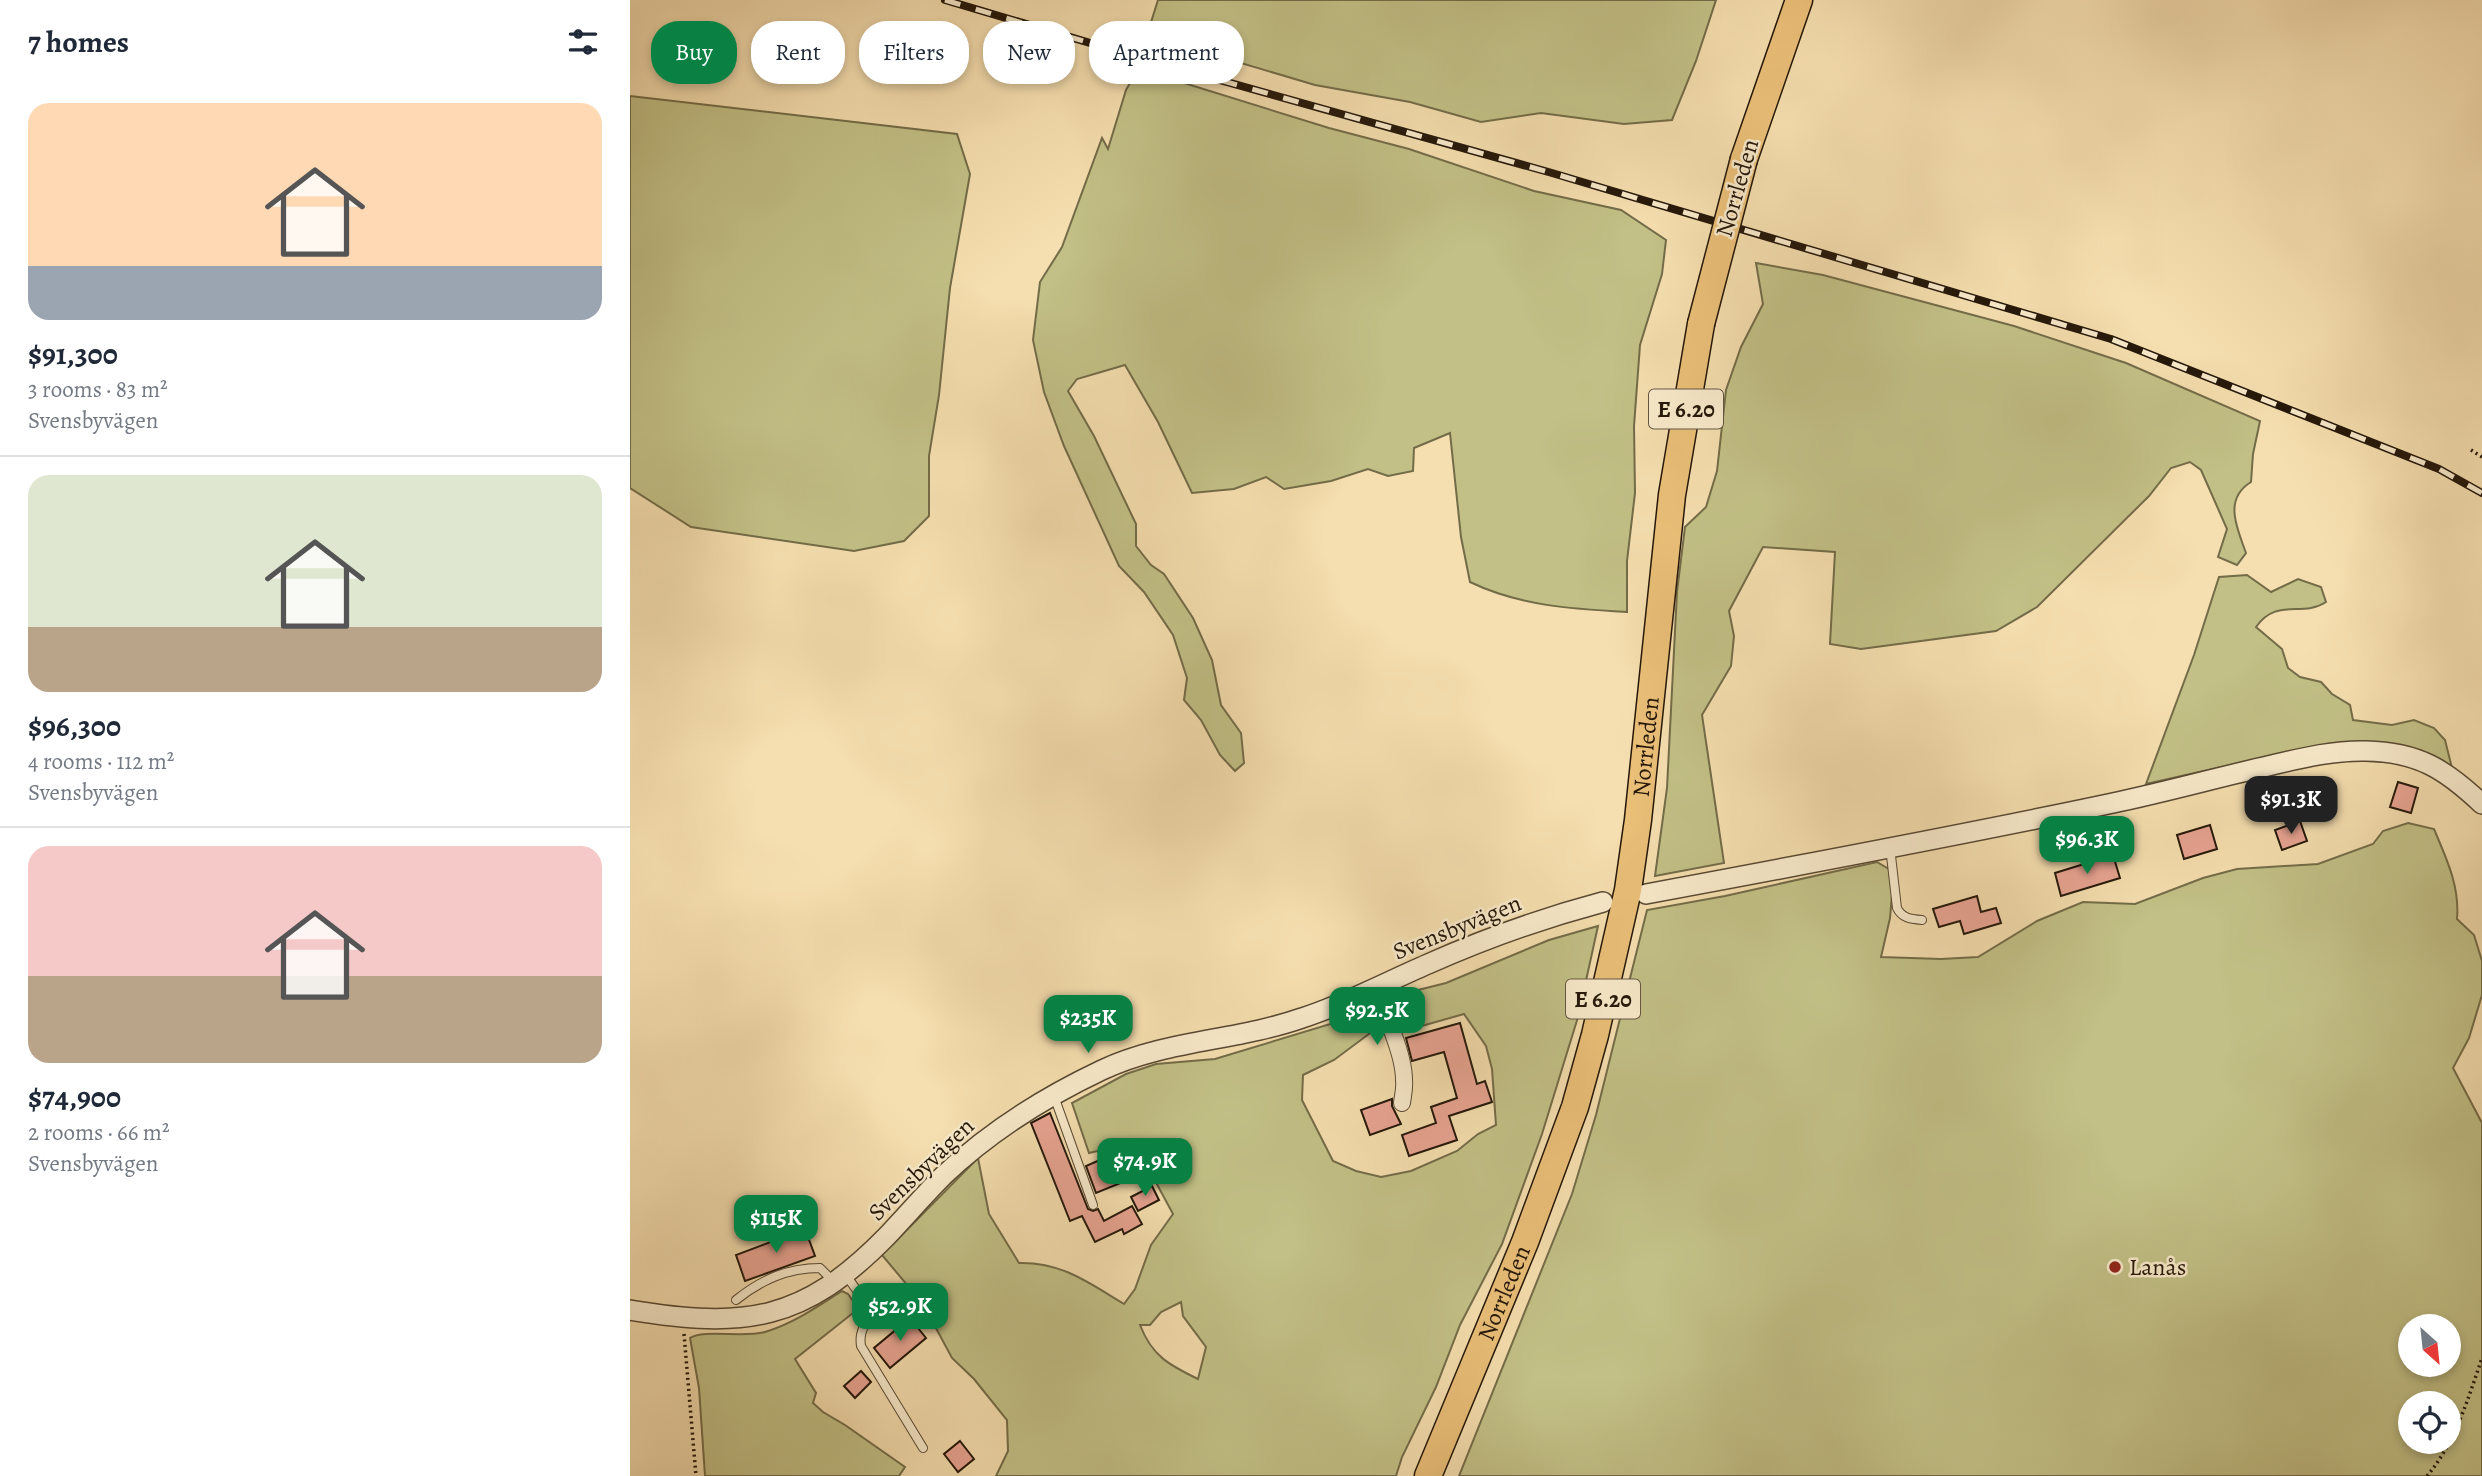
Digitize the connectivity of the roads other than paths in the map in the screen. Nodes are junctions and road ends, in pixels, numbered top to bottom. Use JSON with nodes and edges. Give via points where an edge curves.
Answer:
{"nodes":[{"id":1,"x":1799,"y":0,"type":"edge"},
{"id":2,"x":2482,"y":804,"type":"edge"},
{"id":3,"x":1890,"y":846,"type":"junction"},
{"id":4,"x":1646,"y":894,"type":"dead end"},
{"id":5,"x":1603,"y":902,"type":"dead end"},
{"id":6,"x":1922,"y":920,"type":"dead end"},
{"id":7,"x":1373,"y":989,"type":"junction"},
{"id":8,"x":1054,"y":1096,"type":"junction"},
{"id":9,"x":1402,"y":1103,"type":"dead end"},
{"id":10,"x":1093,"y":1205,"type":"dead end"},
{"id":11,"x":841,"y":1279,"type":"junction"},
{"id":12,"x":736,"y":1300,"type":"dead end"},
{"id":13,"x":630,"y":1310,"type":"edge"},
{"id":14,"x":923,"y":1448,"type":"dead end"},
{"id":15,"x":1428,"y":1476,"type":"edge"}],
"edges":[{"from":1,"to":15,"type":"highway","name":"Norrleden","number":"E 6.20","bridge":true,"via":[[1744,159],[1702,324],[1672,495],[1628,890],[1595,1035],[1575,1107],[1525,1242]]},
{"from":2,"to":3,"type":"street","via":[[2430,763],[2404,755],[2355,751]]},
{"from":3,"to":4,"type":"street"},
{"from":3,"to":6,"type":"lane","via":[[1900,915]]},
{"from":5,"to":7,"type":"street","name":"Svensbyvägen","via":[[1491,938]]},
{"from":7,"to":8,"type":"street","name":"Svensbyvägen","via":[[1282,1025],[1140,1055]]},
{"from":7,"to":9,"type":"street","via":[[1401,1062],[1405,1079]]},
{"from":8,"to":10,"type":"lane"},
{"from":8,"to":11,"type":"street","name":"Svensbyvägen","via":[[972,1149]]},
{"from":11,"to":12,"type":"lane","via":[[820,1268],[805,1268],[763,1281]]},
{"from":11,"to":13,"type":"street","name":"Svensbyvägen","via":[[789,1308],[761,1317],[722,1320]]},
{"from":11,"to":14,"type":"lane","via":[[863,1300],[867,1316],[861,1346]]}]}
